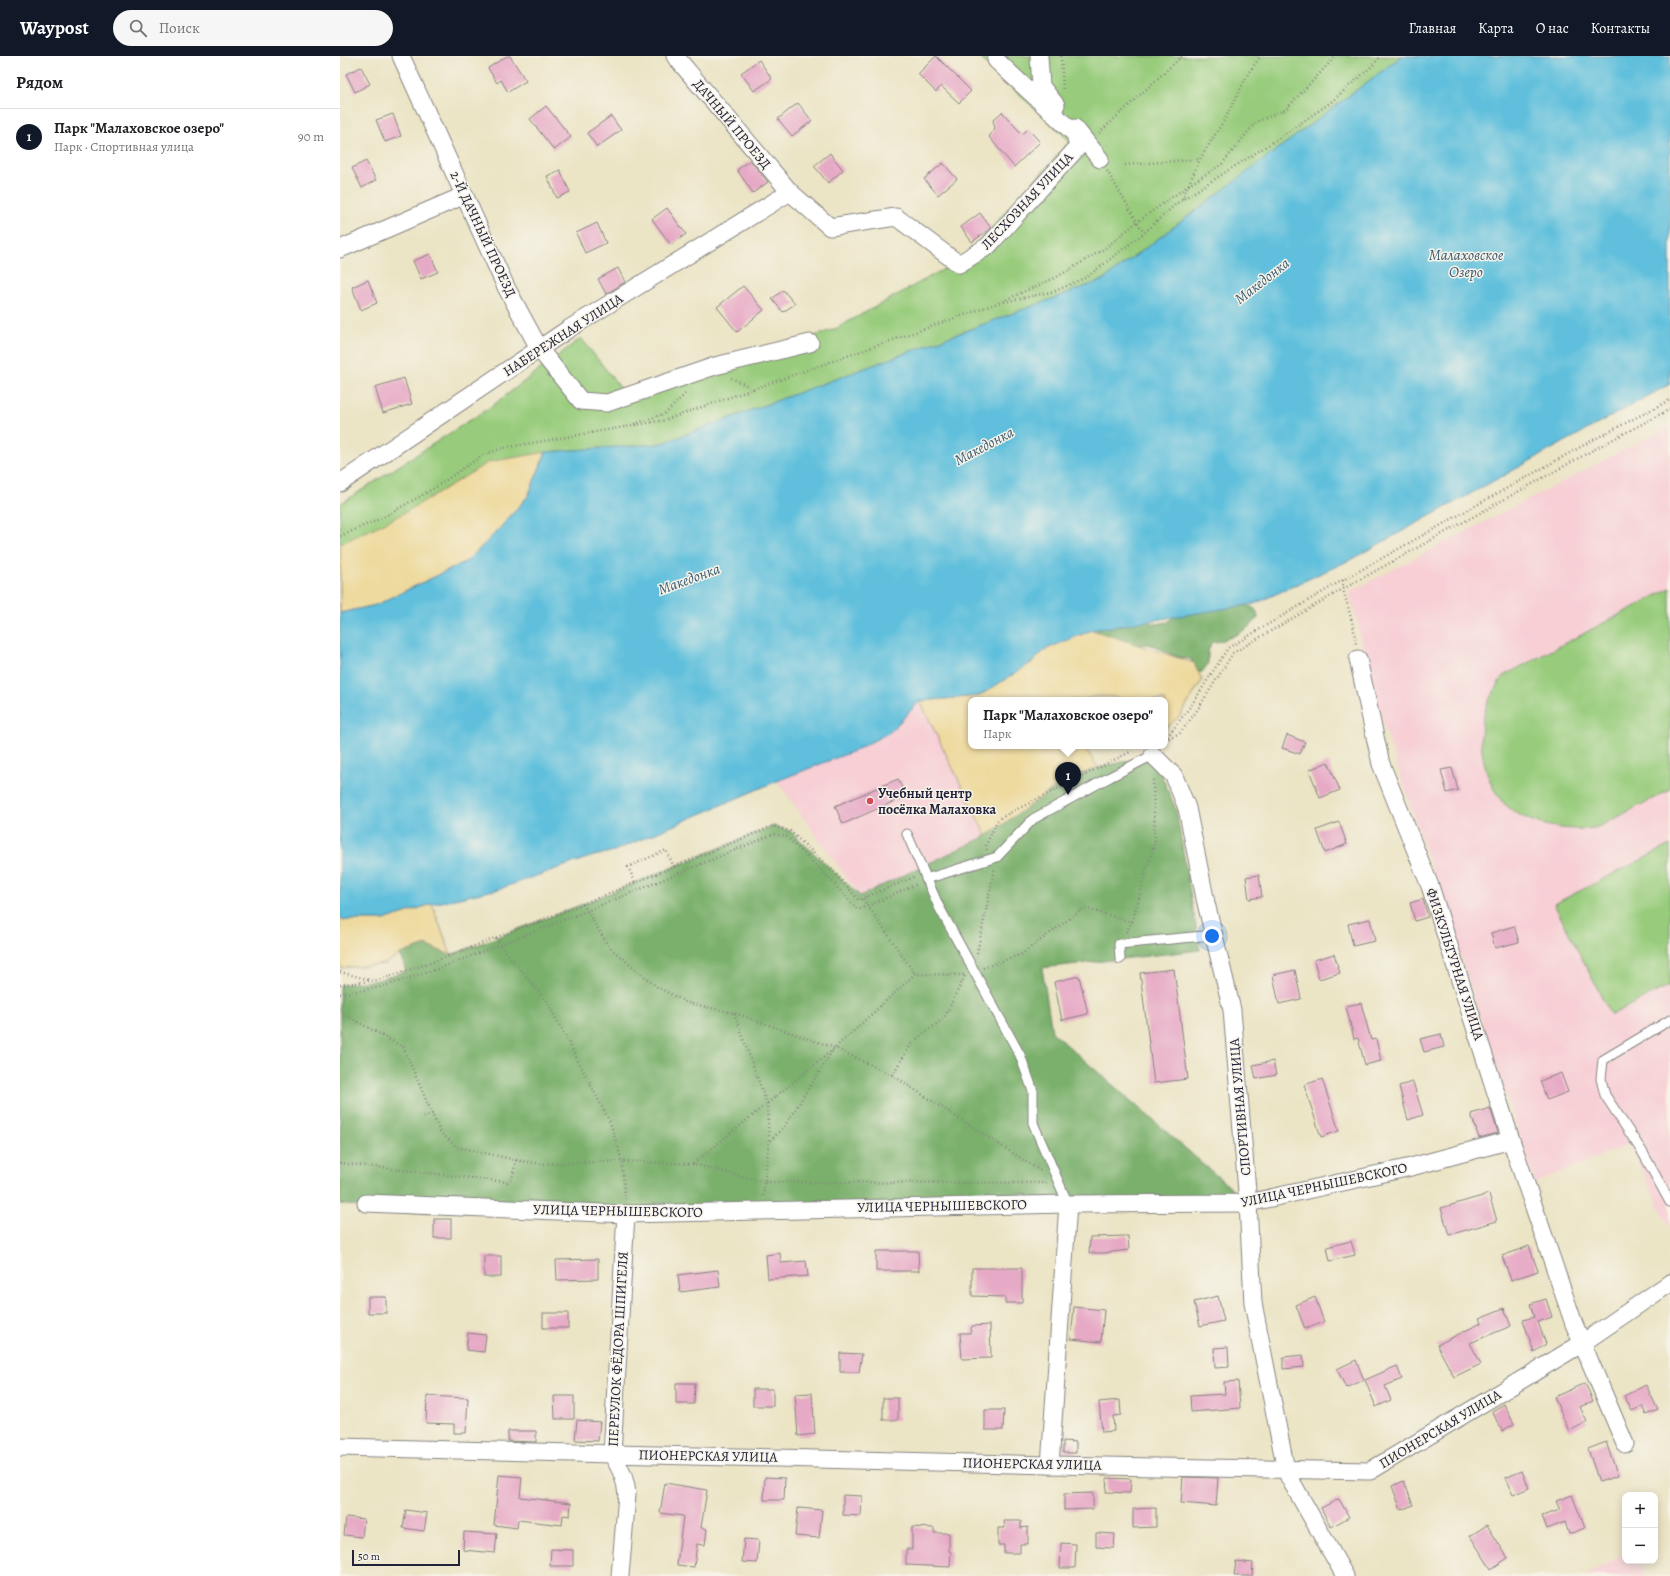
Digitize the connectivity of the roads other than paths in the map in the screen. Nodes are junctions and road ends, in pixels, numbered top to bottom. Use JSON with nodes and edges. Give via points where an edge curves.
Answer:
{"nodes":[{"id":1,"x":401,"y":56,"type":"edge"},
{"id":2,"x":675,"y":56,"type":"edge"},
{"id":3,"x":1039,"y":56,"type":"edge"},
{"id":4,"x":997,"y":58,"type":"edge"},
{"id":5,"x":1100,"y":160,"type":"dead end"},
{"id":6,"x":790,"y":192,"type":"junction"},
{"id":7,"x":465,"y":195,"type":"junction"},
{"id":8,"x":340,"y":249,"type":"edge"},
{"id":9,"x":810,"y":343,"type":"dead end"},
{"id":10,"x":540,"y":350,"type":"junction"},
{"id":11,"x":340,"y":483,"type":"edge"},
{"id":12,"x":1358,"y":659,"type":"road end"},
{"id":13,"x":1153,"y":756,"type":"joint"},
{"id":14,"x":907,"y":834,"type":"dead end"},
{"id":15,"x":925,"y":876,"type":"junction"},
{"id":16,"x":1214,"y":935,"type":"junction"},
{"id":17,"x":1120,"y":959,"type":"dead end"},
{"id":18,"x":1670,"y":1020,"type":"edge"},
{"id":19,"x":1511,"y":1140,"type":"junction"},
{"id":20,"x":1670,"y":1202,"type":"edge"},
{"id":21,"x":366,"y":1203,"type":"dead end"},
{"id":22,"x":1248,"y":1203,"type":"junction"},
{"id":23,"x":1068,"y":1204,"type":"junction"},
{"id":24,"x":626,"y":1214,"type":"junction"},
{"id":25,"x":1670,"y":1283,"type":"edge"},
{"id":26,"x":1581,"y":1344,"type":"junction"},
{"id":27,"x":1625,"y":1444,"type":"dead end"},
{"id":28,"x":340,"y":1447,"type":"edge"},
{"id":29,"x":612,"y":1454,"type":"junction"},
{"id":30,"x":1050,"y":1465,"type":"junction"},
{"id":31,"x":1286,"y":1470,"type":"junction"},
{"id":32,"x":620,"y":1576,"type":"edge"},
{"id":33,"x":1345,"y":1576,"type":"edge"}],
"edges":[{"from":1,"to":7,"type":"street","name":"2-Й ДАЧНЫЙ ПРОЕЗД"},
{"from":2,"to":6,"type":"street","name":"ДАЧНЫЙ ПРОЕЗД"},
{"from":3,"to":5,"type":"street","via":[[1041,86]]},
{"from":4,"to":6,"type":"street","name":"ЛЕСХОЗНАЯ УЛИЦА","via":[[1075,134],[1078,147],[988,246],[959,264],[896,217],[830,227]]},
{"from":6,"to":10,"type":"street","name":"НАБЕРЕЖНАЯ УЛИЦА","via":[[567,330]]},
{"from":7,"to":8,"type":"street"},
{"from":7,"to":10,"type":"street","name":"2-Й ДАЧНЫЙ ПРОЕЗД","via":[[506,288]]},
{"from":9,"to":10,"type":"street","name":"2-Й ДАЧНЫЙ ПРОЕЗД","via":[[715,366],[607,403],[581,401]]},
{"from":10,"to":11,"type":"street","name":"НАБЕРЕЖНАЯ УЛИЦА"},
{"from":12,"to":19,"type":"street","name":"ФИЗКУЛЬТУРНАЯ УЛИЦА","via":[[1382,764],[1430,886]]},
{"from":13,"to":15,"type":"lane","via":[[1033,819],[997,857]]},
{"from":13,"to":16,"type":"street","name":"СПОРТИВНАЯ УЛИЦА","via":[[1174,776],[1187,808]]},
{"from":14,"to":15,"type":"lane"},
{"from":15,"to":23,"type":"lane","via":[[969,973],[1020,1055],[1033,1091],[1033,1123]]},
{"from":16,"to":17,"type":"lane","via":[[1119,944]]},
{"from":16,"to":22,"type":"street","name":"СПОРТИВНАЯ УЛИЦА","via":[[1232,1010]]},
{"from":18,"to":20,"type":"lane","via":[[1603,1060],[1601,1078],[1605,1095]]},
{"from":19,"to":22,"type":"street","name":"УЛИЦА ЧЕРНЫШЕВСКОГО","via":[[1411,1167]]},
{"from":19,"to":26,"type":"street","name":"ФИЗКУЛЬТУРНАЯ УЛИЦА"},
{"from":21,"to":24,"type":"street","name":"УЛИЦА ЧЕРНЫШЕВСКОГО"},
{"from":22,"to":23,"type":"street","name":"УЛИЦА ЧЕРНЫШЕВСКОГО"},
{"from":22,"to":31,"type":"street","name":"СПОРТИВНАЯ УЛИЦА","via":[[1253,1303]]},
{"from":23,"to":24,"type":"street","name":"УЛИЦА ЧЕРНЫШЕВСКОГО"},
{"from":23,"to":30,"type":"street"},
{"from":24,"to":29,"type":"street","name":"ПЕРЕУЛОК ФЁДОРА ШПИГЕЛЯ"},
{"from":25,"to":26,"type":"street","name":"ПИОНЕРСКАЯ УЛИЦА"},
{"from":26,"to":27,"type":"street","name":"ФИЗКУЛЬТУРНАЯ УЛИЦА"},
{"from":26,"to":31,"type":"street","name":"ПИОНЕРСКАЯ УЛИЦА","via":[[1370,1471]]},
{"from":28,"to":29,"type":"street","name":"ПИОНЕРСКАЯ УЛИЦА"},
{"from":29,"to":30,"type":"street","name":"ПИОНЕРСКАЯ УЛИЦА"},
{"from":29,"to":32,"type":"street","name":"ПЕРЕУЛОК ФЁДОРА ШПИГЕЛЯ","via":[[622,1471],[627,1495]]},
{"from":30,"to":31,"type":"street","name":"ПИОНЕРСКАЯ УЛИЦА"},
{"from":31,"to":33,"type":"street","name":"СПОРТИВНАЯ УЛИЦА"}]}
